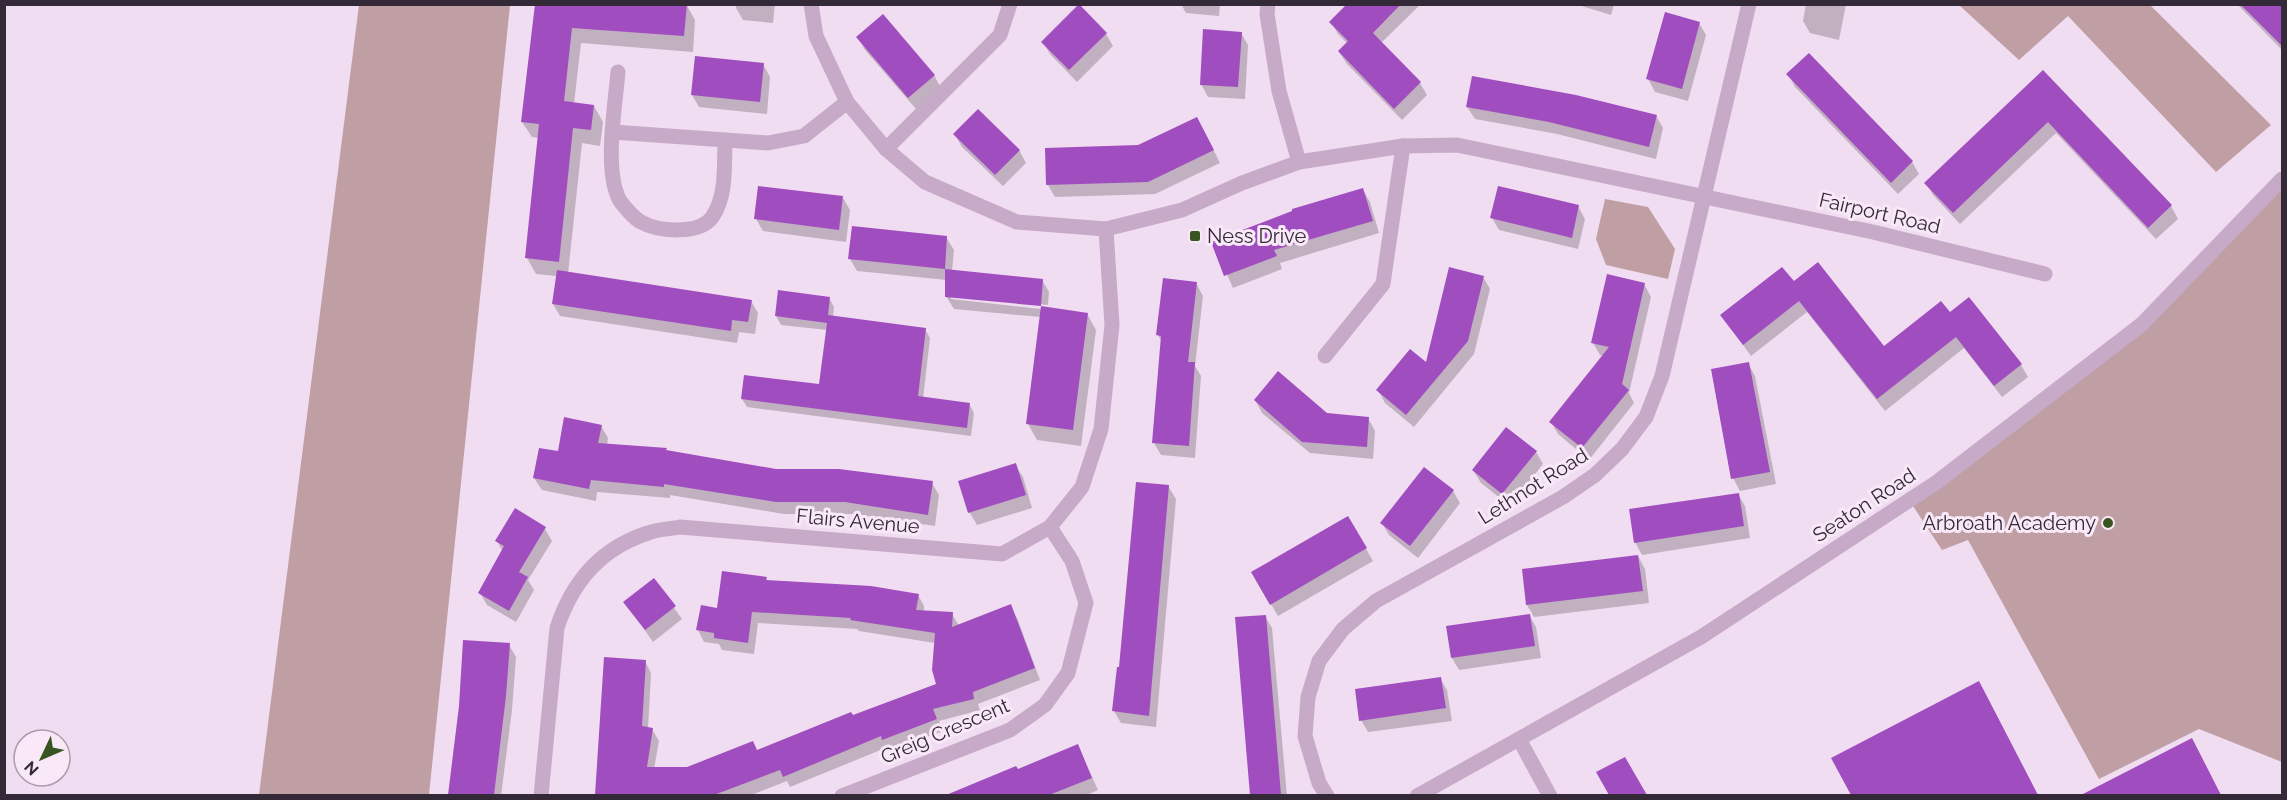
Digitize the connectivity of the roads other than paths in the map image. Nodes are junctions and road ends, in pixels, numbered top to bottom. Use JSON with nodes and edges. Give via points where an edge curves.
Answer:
{"nodes":[{"id":1,"x":811,"y":4,"type":"edge"},
{"id":2,"x":1010,"y":4,"type":"edge"},
{"id":3,"x":1268,"y":4,"type":"edge"},
{"id":4,"x":1749,"y":4,"type":"edge"},
{"id":5,"x":618,"y":72,"type":"dead end"},
{"id":6,"x":847,"y":102,"type":"junction"},
{"id":7,"x":614,"y":132,"type":"junction"},
{"id":8,"x":725,"y":140,"type":"junction"},
{"id":9,"x":1402,"y":146,"type":"junction"},
{"id":10,"x":886,"y":149,"type":"junction"},
{"id":11,"x":1299,"y":162,"type":"junction"},
{"id":12,"x":2283,"y":179,"type":"edge"},
{"id":13,"x":1704,"y":196,"type":"junction"},
{"id":14,"x":1106,"y":229,"type":"junction"},
{"id":15,"x":2045,"y":274,"type":"dead end"},
{"id":16,"x":1325,"y":356,"type":"dead end"},
{"id":17,"x":1050,"y":527,"type":"junction"},
{"id":18,"x":1519,"y":739,"type":"junction"},
{"id":19,"x":541,"y":795,"type":"edge"},
{"id":20,"x":842,"y":795,"type":"edge"},
{"id":21,"x":1327,"y":795,"type":"edge"},
{"id":22,"x":1417,"y":795,"type":"edge"},
{"id":23,"x":1550,"y":795,"type":"edge"}],
"edges":[{"from":1,"to":6,"type":"street","via":[[816,36]]},
{"from":2,"to":10,"type":"street","via":[[1000,35]]},
{"from":3,"to":11,"type":"street","via":[[1279,91]]},
{"from":4,"to":13,"type":"street","name":"Lethnot Road"},
{"from":5,"to":7,"type":"street"},
{"from":6,"to":8,"type":"street","via":[[804,136],[768,143]]},
{"from":6,"to":10,"type":"street"},
{"from":7,"to":8,"type":"street"},
{"from":7,"to":8,"type":"street","via":[[611,172],[620,200],[640,222],[674,231],[702,225],[712,218],[722,199]]},
{"from":9,"to":11,"type":"street"},
{"from":9,"to":13,"type":"street","via":[[1457,145]]},
{"from":9,"to":16,"type":"street","via":[[1383,284]]},
{"from":10,"to":14,"type":"street","via":[[925,182],[1017,222]]},
{"from":11,"to":14,"type":"street","via":[[1182,210]]},
{"from":12,"to":18,"type":"street","name":"Seaton Road","via":[[2142,324],[1937,482],[1701,637]]},
{"from":13,"to":15,"type":"street","name":"Fairport Road"},
{"from":13,"to":21,"type":"street","name":"Lethnot Road","via":[[1662,376],[1646,417],[1622,449],[1595,475],[1563,496],[1376,601],[1343,628],[1319,661],[1308,697],[1305,736],[1319,783]]},
{"from":14,"to":17,"type":"street","name":"Flairs Avenue","via":[[1112,325],[1101,429],[1082,487]]},
{"from":17,"to":19,"type":"street","name":"Flairs Avenue","via":[[1002,554],[680,526],[648,533],[620,546],[597,561],[580,580],[565,603],[557,628]]},
{"from":17,"to":20,"type":"street","name":"Greig Crescent","via":[[1072,561],[1086,603],[1068,673],[1045,705],[1010,730]]},
{"from":18,"to":22,"type":"street","name":"Seaton Road"},
{"from":18,"to":23,"type":"street"}]}
